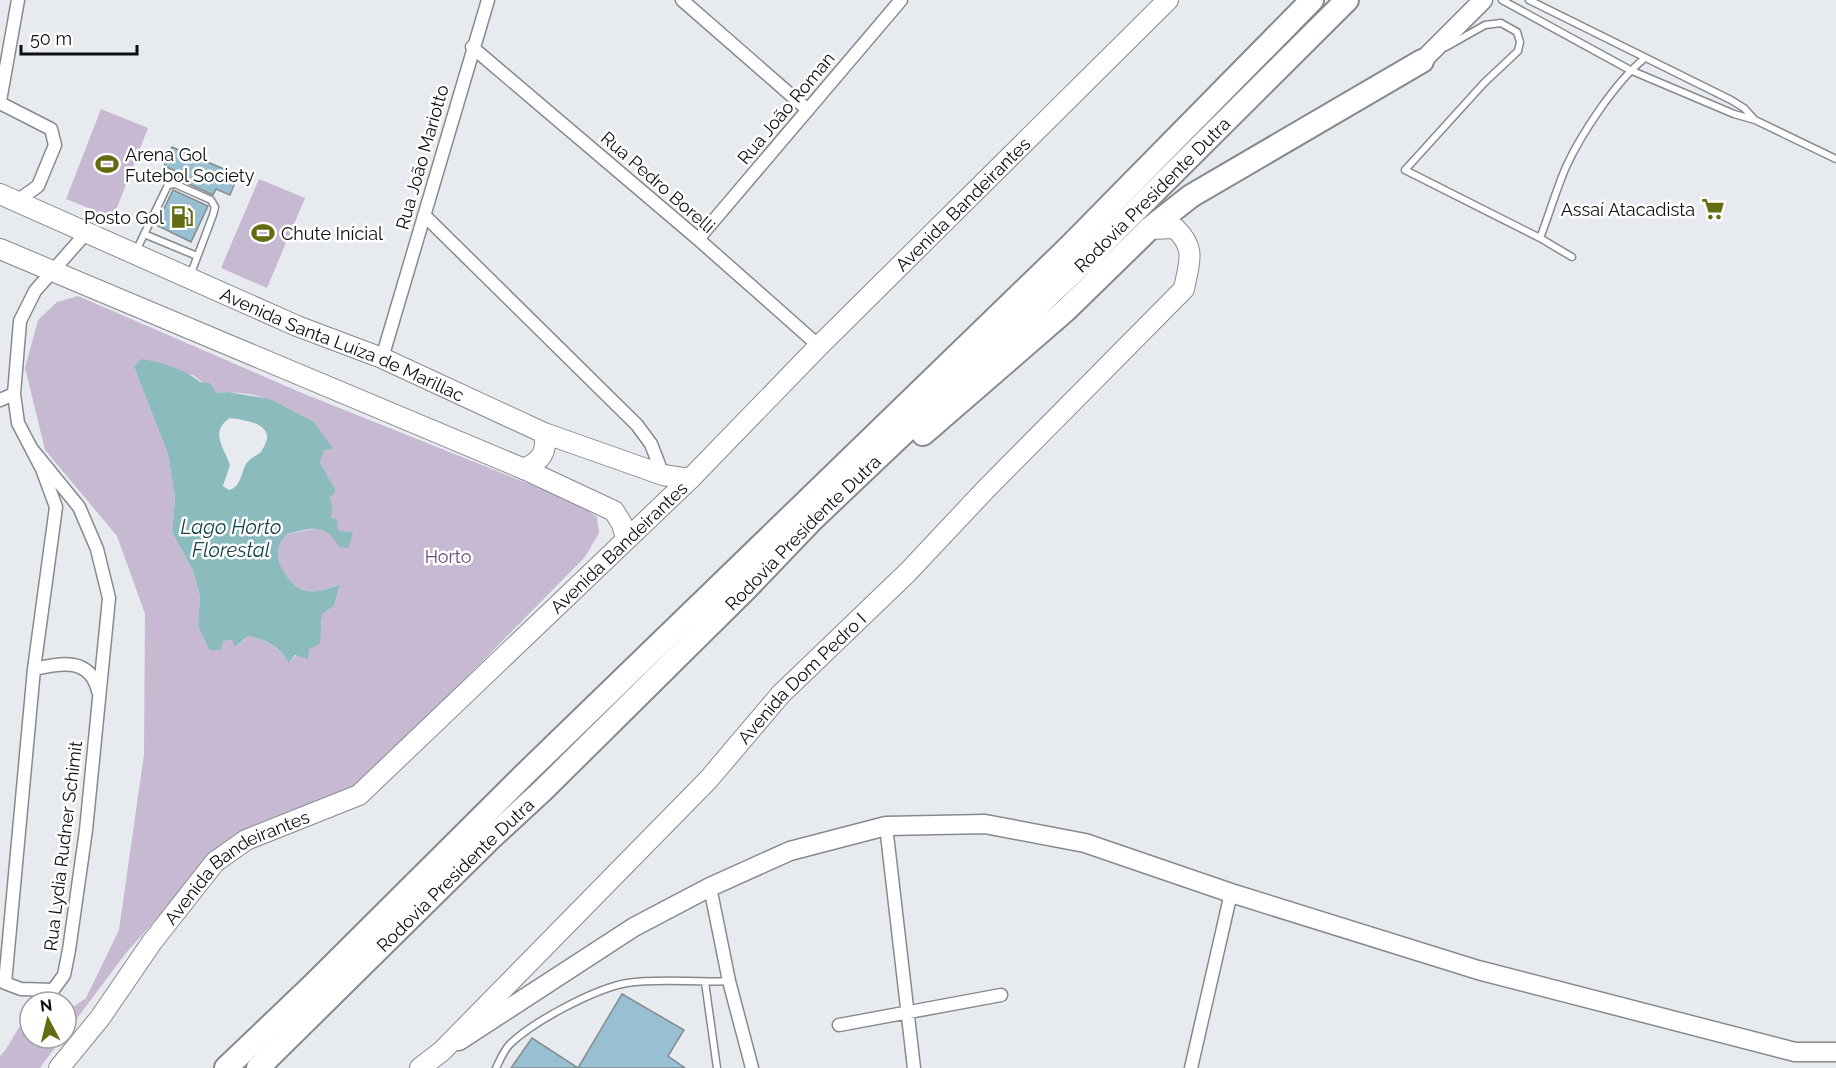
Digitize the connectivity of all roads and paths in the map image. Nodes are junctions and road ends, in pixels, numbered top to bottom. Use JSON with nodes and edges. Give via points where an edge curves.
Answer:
{"nodes":[{"id":1,"x":18,"y":0,"type":"edge"},
{"id":2,"x":488,"y":0,"type":"edge"},
{"id":3,"x":682,"y":0,"type":"edge"},
{"id":4,"x":901,"y":0,"type":"edge"},
{"id":5,"x":1168,"y":0,"type":"edge"},
{"id":6,"x":1312,"y":0,"type":"edge"},
{"id":7,"x":1347,"y":0,"type":"edge"},
{"id":8,"x":1483,"y":0,"type":"edge"},
{"id":9,"x":1502,"y":0,"type":"edge"},
{"id":10,"x":1529,"y":0,"type":"edge"},
{"id":11,"x":472,"y":47,"type":"junction"},
{"id":12,"x":1645,"y":58,"type":"junction"},
{"id":13,"x":1422,"y":61,"type":"junction"},
{"id":14,"x":4,"y":64,"type":"edge"},
{"id":15,"x":1630,"y":70,"type":"junction"},
{"id":16,"x":0,"y":102,"type":"edge"},
{"id":17,"x":808,"y":110,"type":"junction"},
{"id":18,"x":1755,"y":120,"type":"junction"},
{"id":19,"x":1836,"y":159,"type":"edge"},
{"id":20,"x":8,"y":197,"type":"edge"},
{"id":21,"x":424,"y":215,"type":"junction"},
{"id":22,"x":1149,"y":229,"type":"junction"},
{"id":23,"x":87,"y":232,"type":"junction"},
{"id":24,"x":144,"y":234,"type":"junction"},
{"id":25,"x":1540,"y":238,"type":"junction"},
{"id":26,"x":698,"y":239,"type":"junction"},
{"id":27,"x":0,"y":249,"type":"edge"},
{"id":28,"x":135,"y":254,"type":"junction"},
{"id":29,"x":197,"y":256,"type":"junction"},
{"id":30,"x":1572,"y":257,"type":"dead end"},
{"id":31,"x":53,"y":271,"type":"junction"},
{"id":32,"x":189,"y":279,"type":"junction"},
{"id":33,"x":819,"y":346,"type":"junction"},
{"id":34,"x":382,"y":358,"type":"junction"},
{"id":35,"x":14,"y":394,"type":"junction"},
{"id":36,"x":0,"y":400,"type":"edge"},
{"id":37,"x":543,"y":433,"type":"junction"},
{"id":38,"x":44,"y":468,"type":"junction"},
{"id":39,"x":524,"y":469,"type":"junction"},
{"id":40,"x":663,"y":475,"type":"junction"},
{"id":41,"x":690,"y":479,"type":"junction"},
{"id":42,"x":626,"y":538,"type":"junction"},
{"id":43,"x":746,"y":589,"type":"junction"},
{"id":44,"x":34,"y":669,"type":"junction"},
{"id":45,"x":99,"y":699,"type":"junction"},
{"id":46,"x":886,"y":826,"type":"junction"},
{"id":47,"x":710,"y":887,"type":"junction"},
{"id":48,"x":1231,"y":893,"type":"junction"},
{"id":49,"x":729,"y":981,"type":"junction"},
{"id":50,"x":705,"y":982,"type":"junction"},
{"id":51,"x":1001,"y":995,"type":"dead end"},
{"id":52,"x":907,"y":1011,"type":"junction"},
{"id":53,"x":839,"y":1025,"type":"dead end"},
{"id":54,"x":1836,"y":1039,"type":"edge"},
{"id":55,"x":442,"y":1051,"type":"junction"},
{"id":56,"x":1795,"y":1052,"type":"junction"},
{"id":57,"x":1836,"y":1052,"type":"edge"},
{"id":58,"x":59,"y":1068,"type":"edge"},
{"id":59,"x":226,"y":1068,"type":"edge"},
{"id":60,"x":258,"y":1068,"type":"edge"},
{"id":61,"x":420,"y":1068,"type":"edge"},
{"id":62,"x":496,"y":1068,"type":"edge"},
{"id":63,"x":717,"y":1068,"type":"edge"},
{"id":64,"x":752,"y":1068,"type":"edge"},
{"id":65,"x":914,"y":1068,"type":"edge"},
{"id":66,"x":1191,"y":1068,"type":"edge"}],
"edges":[{"from":1,"to":14,"type":"street"},
{"from":2,"to":11,"type":"street","name":"Rua João Mariotto"},
{"from":3,"to":17,"type":"street"},
{"from":4,"to":17,"type":"street","name":"Rua João Roman"},
{"from":5,"to":33,"type":"main road","name":"Avenida Bandeirantes"},
{"from":6,"to":59,"type":"highway","name":"Rodovia Presidente Dutra","via":[[1069,247]]},
{"from":7,"to":43,"type":"highway","name":"Rodovia Presidente Dutra","via":[[1087,259],[813,519]]},
{"from":8,"to":13,"type":"main road"},
{"from":9,"to":15,"type":"lane"},
{"from":10,"to":12,"type":"lane"},
{"from":11,"to":21,"type":"street","name":"Rua João Mariotto"},
{"from":11,"to":26,"type":"street","name":"Rua Pedro Borelli"},
{"from":12,"to":15,"type":"lane"},
{"from":12,"to":18,"type":"lane","via":[[1731,100]]},
{"from":13,"to":22,"type":"highway","via":[[1191,196]]},
{"from":13,"to":25,"type":"lane","via":[[1485,26],[1501,24],[1516,32],[1518,51],[1484,82],[1405,170]]},
{"from":14,"to":16,"type":"street"},
{"from":15,"to":18,"type":"lane"},
{"from":15,"to":25,"type":"lane","via":[[1566,166]]},
{"from":16,"to":20,"type":"street","via":[[51,129],[55,145],[38,186]]},
{"from":17,"to":26,"type":"street","name":"Rua João Roman"},
{"from":18,"to":19,"type":"lane"},
{"from":20,"to":23,"type":"main road","name":"Avenida Santa Luíza de Marillac"},
{"from":21,"to":34,"type":"street","name":"Rua João Mariotto"},
{"from":21,"to":40,"type":"street","via":[[637,425],[651,444]]},
{"from":22,"to":43,"type":"highway","via":[[1066,310]]},
{"from":22,"to":55,"type":"main road","name":"Avenida Dom Pedro I","via":[[1174,228],[1187,239],[1191,253],[1184,289],[908,572],[781,694],[708,780]]},
{"from":23,"to":28,"type":"main road","name":"Avenida Santa Luíza de Marillac"},
{"from":23,"to":31,"type":"street"},
{"from":24,"to":28,"type":"lane"},
{"from":24,"to":29,"type":"lane"},
{"from":24,"to":29,"type":"lane","via":[[168,185],[175,184],[211,200],[215,207]]},
{"from":25,"to":30,"type":"lane"},
{"from":26,"to":33,"type":"street","name":"Rua Pedro Borelli"},
{"from":27,"to":31,"type":"main road"},
{"from":28,"to":32,"type":"main road","name":"Avenida Santa Luíza de Marillac"},
{"from":29,"to":32,"type":"lane"},
{"from":31,"to":35,"type":"street","via":[[35,291],[20,321]]},
{"from":31,"to":39,"type":"main road"},
{"from":32,"to":34,"type":"main road","name":"Avenida Santa Luíza de Marillac"},
{"from":33,"to":41,"type":"main road","name":"Avenida Bandeirantes"},
{"from":34,"to":37,"type":"main road","name":"Avenida Santa Luíza de Marillac"},
{"from":35,"to":36,"type":"street"},
{"from":35,"to":38,"type":"street","name":"Rua Lydia Rudner Schimit","via":[[18,423]]},
{"from":37,"to":39,"type":"main road","via":[[544,455]]},
{"from":37,"to":40,"type":"main road","name":"Avenida Santa Luíza de Marillac"},
{"from":38,"to":44,"type":"street","name":"Rua Lydia Rudner Schimit","via":[[56,507]]},
{"from":38,"to":45,"type":"street","name":"Rua Lydia Rudner Schimit","via":[[79,507],[97,549],[109,598]]},
{"from":39,"to":42,"type":"main road","via":[[614,511]]},
{"from":40,"to":41,"type":"main road","name":"Avenida Santa Luíza de Marillac"},
{"from":41,"to":42,"type":"main road","name":"Avenida Bandeirantes"},
{"from":42,"to":58,"type":"main road","name":"Avenida Bandeirantes","via":[[359,795],[246,840],[215,862]]},
{"from":43,"to":60,"type":"highway","name":"Rodovia Presidente Dutra"},
{"from":44,"to":45,"type":"street","via":[[59,663],[78,665],[95,680]]},
{"from":44,"to":45,"type":"street","name":"Rua Lydia Rudner Schimit","via":[[5,983],[21,989],[53,990],[64,975]]},
{"from":46,"to":47,"type":"main road","via":[[790,851]]},
{"from":46,"to":48,"type":"main road","via":[[985,824],[1085,843]]},
{"from":46,"to":52,"type":"street"},
{"from":47,"to":49,"type":"street"},
{"from":47,"to":55,"type":"main road","via":[[634,927]]},
{"from":48,"to":56,"type":"main road","via":[[1478,970]]},
{"from":48,"to":66,"type":"street"},
{"from":49,"to":50,"type":"lane"},
{"from":49,"to":64,"type":"street"},
{"from":50,"to":62,"type":"lane","via":[[626,983],[574,1001],[508,1046]]},
{"from":50,"to":63,"type":"lane"},
{"from":51,"to":52,"type":"street"},
{"from":52,"to":53,"type":"street"},
{"from":52,"to":65,"type":"street"},
{"from":54,"to":56,"type":"main road"},
{"from":55,"to":61,"type":"main road","name":"Avenida Dom Pedro I"},
{"from":56,"to":57,"type":"main road"}]}
